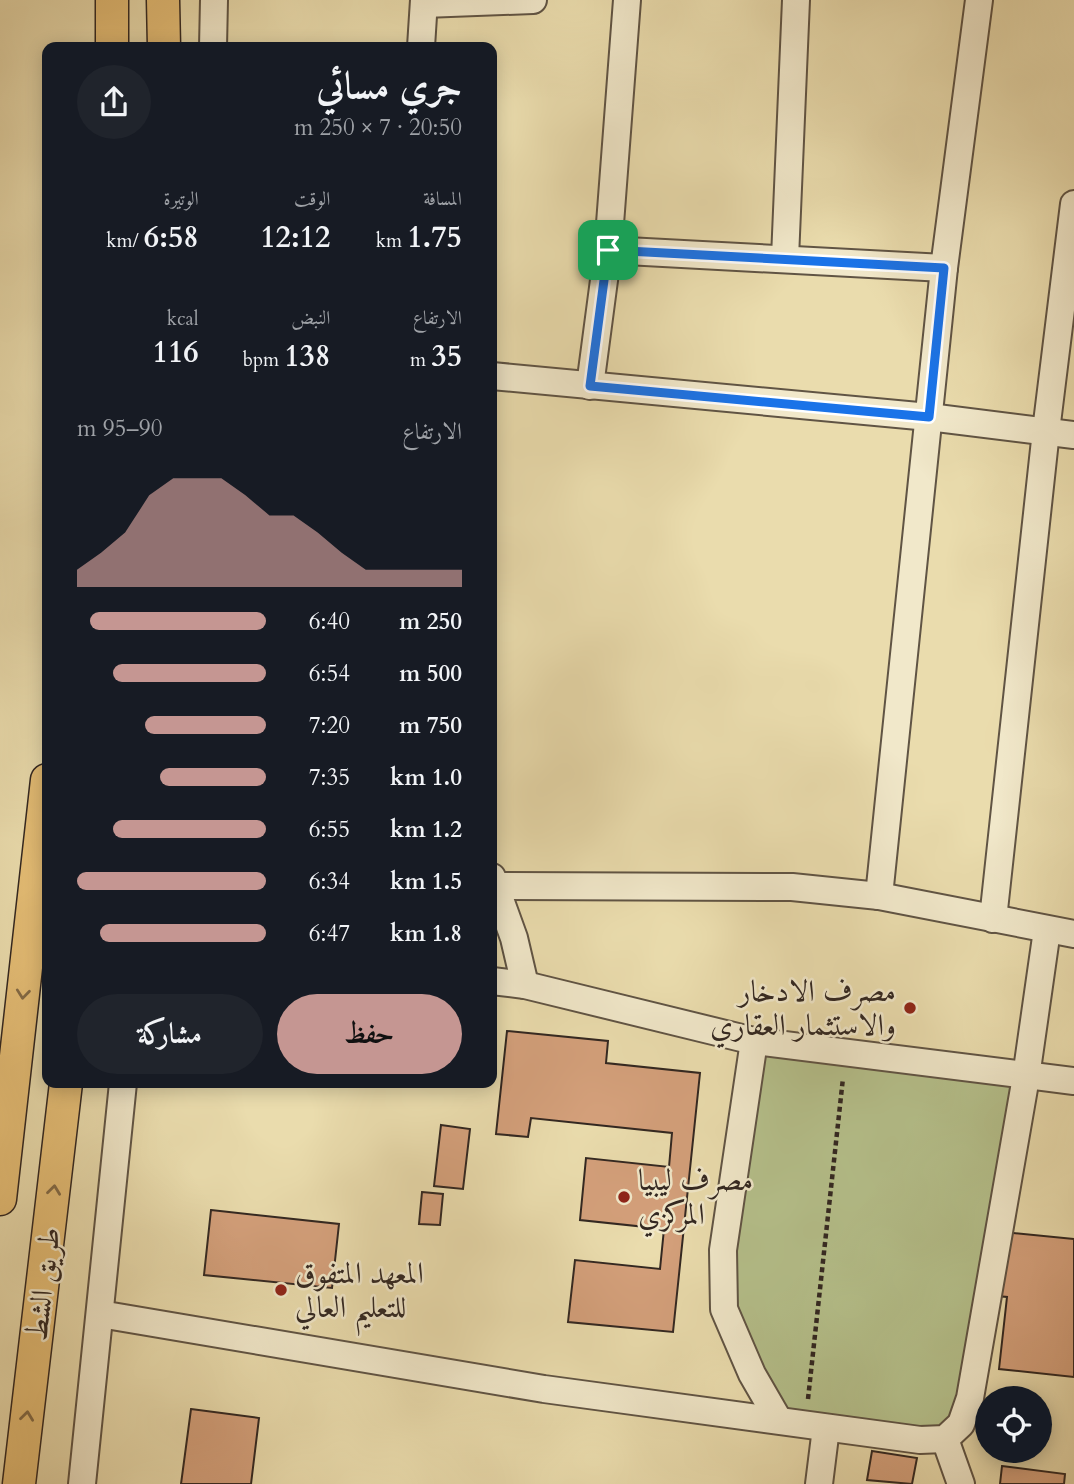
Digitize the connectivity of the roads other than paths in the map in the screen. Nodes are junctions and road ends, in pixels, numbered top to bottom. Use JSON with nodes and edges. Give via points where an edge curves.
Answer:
{"nodes":[{"id":1,"x":112,"y":0,"type":"edge"},
{"id":2,"x":163,"y":0,"type":"edge"},
{"id":3,"x":214,"y":0,"type":"edge"},
{"id":4,"x":533,"y":0,"type":"edge"},
{"id":5,"x":626,"y":0,"type":"edge"},
{"id":6,"x":796,"y":0,"type":"edge"},
{"id":7,"x":979,"y":0,"type":"edge"},
{"id":8,"x":424,"y":2,"type":"edge"},
{"id":9,"x":112,"y":42,"type":"edge"},
{"id":10,"x":164,"y":42,"type":"edge"},
{"id":11,"x":213,"y":42,"type":"edge"},
{"id":12,"x":421,"y":42,"type":"edge"},
{"id":13,"x":1074,"y":204,"type":"edge"},
{"id":14,"x":608,"y":250,"type":"junction"},
{"id":15,"x":785,"y":258,"type":"junction"},
{"id":16,"x":944,"y":268,"type":"junction"},
{"id":17,"x":497,"y":377,"type":"edge"},
{"id":18,"x":590,"y":386,"type":"junction"},
{"id":19,"x":929,"y":417,"type":"junction"},
{"id":20,"x":1046,"y":431,"type":"junction"},
{"id":21,"x":1074,"y":435,"type":"edge"},
{"id":22,"x":42,"y":825,"type":"edge"},
{"id":23,"x":497,"y":882,"type":"edge"},
{"id":24,"x":497,"y":892,"type":"edge"},
{"id":25,"x":879,"y":896,"type":"junction"},
{"id":26,"x":993,"y":919,"type":"junction"},
{"id":27,"x":1047,"y":930,"type":"junction"},
{"id":28,"x":1074,"y":934,"type":"edge"},
{"id":29,"x":497,"y":982,"type":"edge"},
{"id":30,"x":526,"y":985,"type":"junction"},
{"id":31,"x":754,"y":1041,"type":"junction"},
{"id":32,"x":1026,"y":1077,"type":"junction"},
{"id":33,"x":1074,"y":1081,"type":"edge"},
{"id":34,"x":65,"y":1088,"type":"edge"},
{"id":35,"x":123,"y":1088,"type":"edge"},
{"id":36,"x":0,"y":1199,"type":"edge"},
{"id":37,"x":100,"y":1314,"type":"junction"},
{"id":38,"x":778,"y":1419,"type":"junction"},
{"id":39,"x":816,"y":1427,"type":"junction"},
{"id":40,"x":945,"y":1438,"type":"junction"},
{"id":41,"x":19,"y":1484,"type":"edge"},
{"id":42,"x":82,"y":1484,"type":"edge"},
{"id":43,"x":818,"y":1484,"type":"edge"},
{"id":44,"x":961,"y":1484,"type":"edge"}],
"edges":[{"from":1,"to":9,"type":"main road"},
{"from":2,"to":10,"type":"main road"},
{"from":3,"to":11,"type":"street"},
{"from":4,"to":8,"type":"street"},
{"from":5,"to":14,"type":"street"},
{"from":6,"to":15,"type":"street"},
{"from":7,"to":16,"type":"street"},
{"from":8,"to":12,"type":"street"},
{"from":13,"to":20,"type":"street"},
{"from":14,"to":15,"type":"street"},
{"from":14,"to":18,"type":"street"},
{"from":15,"to":16,"type":"street"},
{"from":16,"to":19,"type":"street"},
{"from":17,"to":18,"type":"street"},
{"from":18,"to":19,"type":"street"},
{"from":19,"to":20,"type":"street"},
{"from":19,"to":25,"type":"street"},
{"from":20,"to":21,"type":"street"},
{"from":20,"to":26,"type":"street"},
{"from":22,"to":36,"type":"main road","name":"طريق الشط","one_way":true},
{"from":23,"to":25,"type":"street","via":[[792,887]]},
{"from":24,"to":30,"type":"street"},
{"from":25,"to":26,"type":"street"},
{"from":26,"to":27,"type":"street"},
{"from":27,"to":28,"type":"street"},
{"from":27,"to":32,"type":"street"},
{"from":29,"to":30,"type":"street"},
{"from":30,"to":31,"type":"street"},
{"from":31,"to":32,"type":"street"},
{"from":31,"to":38,"type":"street","via":[[723,1250],[724,1309],[752,1374]]},
{"from":32,"to":33,"type":"street"},
{"from":32,"to":40,"type":"street","via":[[970,1398],[961,1424]]},
{"from":41,"to":34,"type":"main road","name":"طريق الشط","one_way":true},
{"from":35,"to":37,"type":"street"},
{"from":37,"to":38,"type":"street","via":[[544,1389]]},
{"from":37,"to":42,"type":"street"},
{"from":38,"to":39,"type":"street"},
{"from":39,"to":40,"type":"street","via":[[920,1440]]},
{"from":39,"to":43,"type":"street"},
{"from":40,"to":44,"type":"street"}]}
